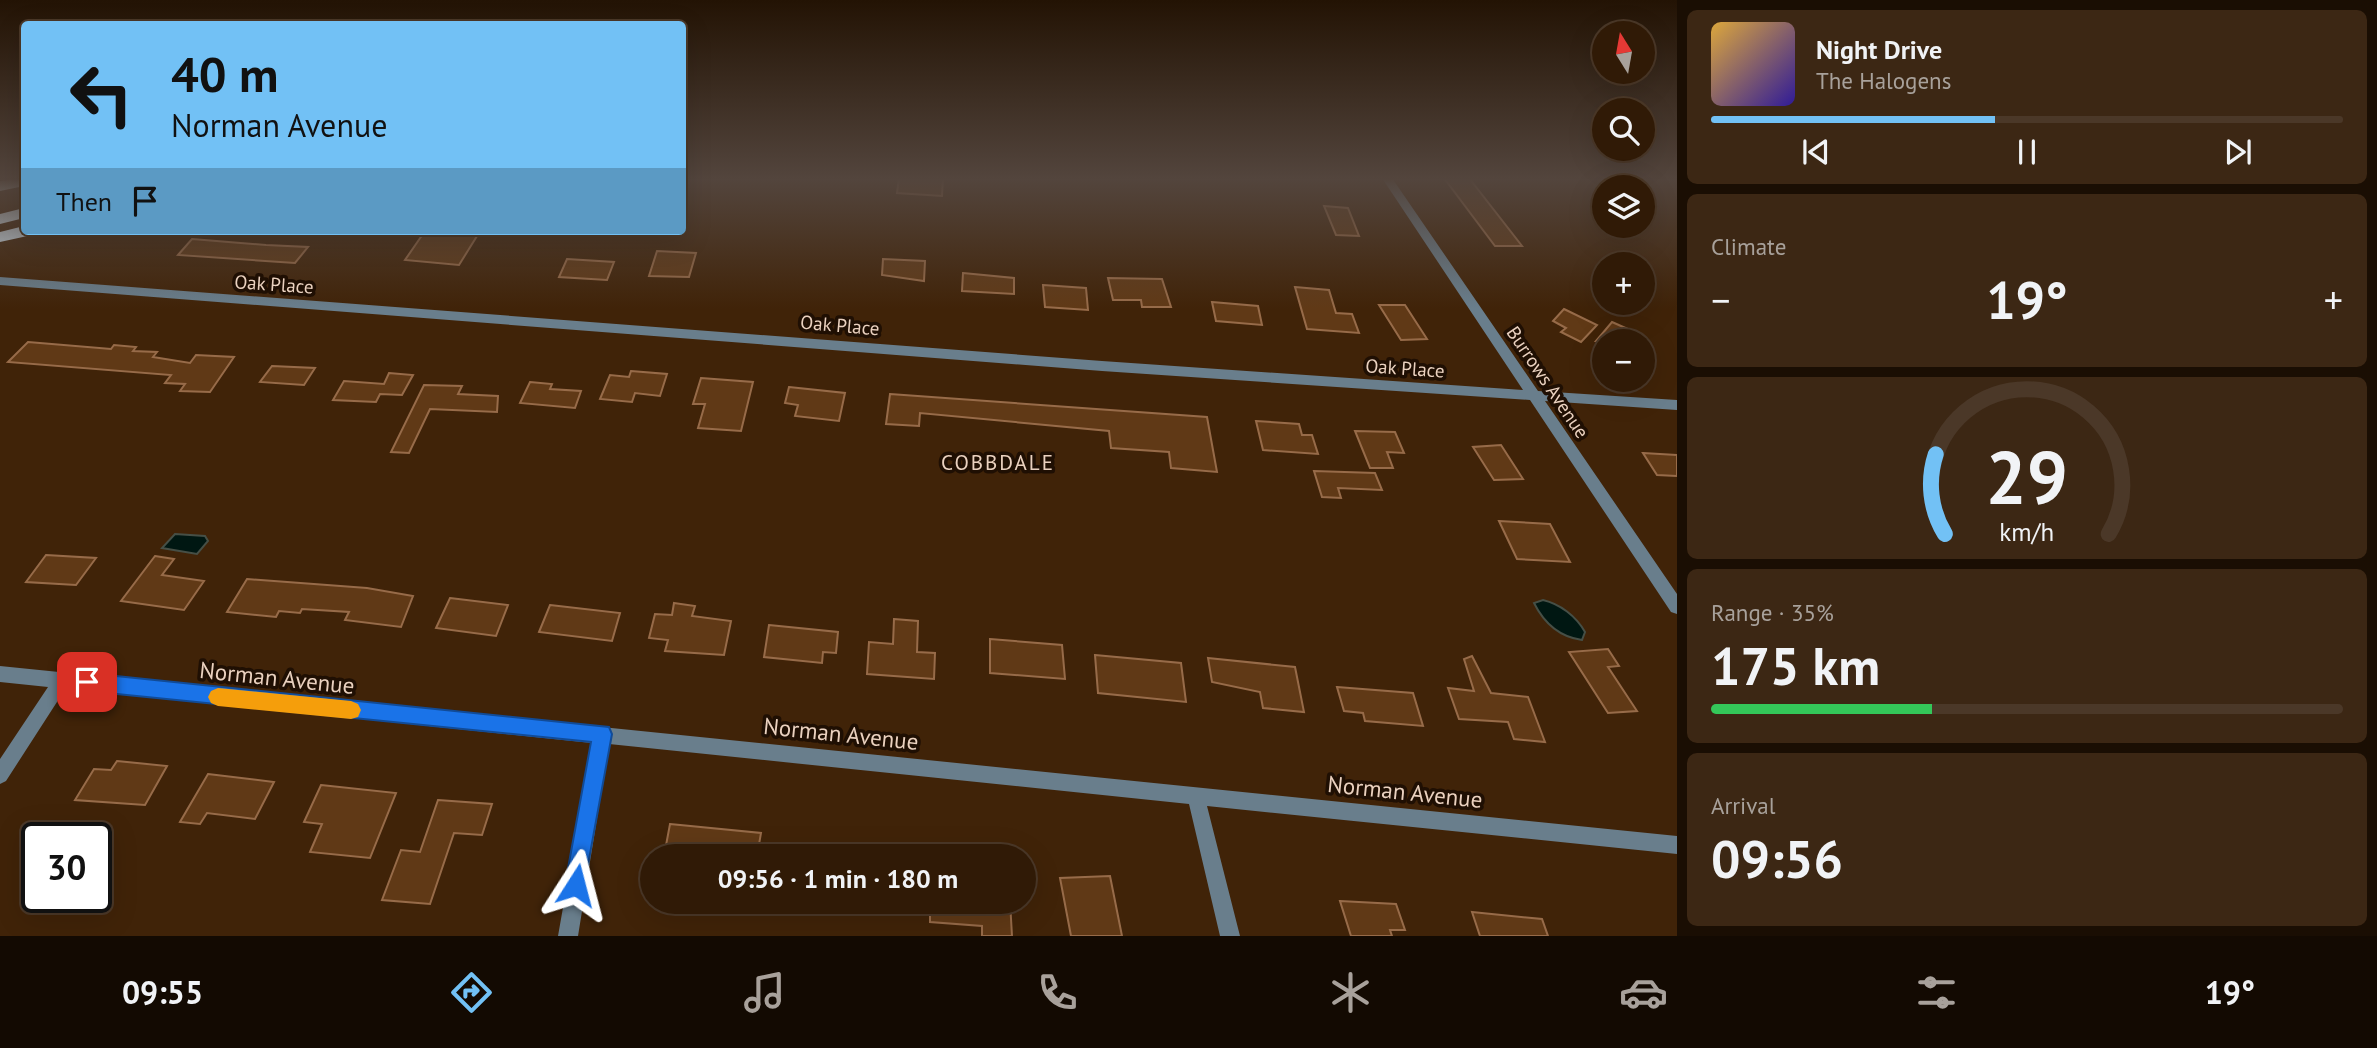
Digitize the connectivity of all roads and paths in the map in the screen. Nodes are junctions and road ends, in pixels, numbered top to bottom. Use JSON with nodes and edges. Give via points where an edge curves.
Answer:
{"nodes":[{"id":1,"x":1416,"y":222,"type":"edge"},
{"id":2,"x":21,"y":232,"type":"edge"},
{"id":3,"x":0,"y":237,"type":"edge"},
{"id":4,"x":0,"y":281,"type":"edge"},
{"id":5,"x":1534,"y":396,"type":"junction"},
{"id":6,"x":1677,"y":405,"type":"edge"},
{"id":7,"x":1677,"y":607,"type":"edge"},
{"id":8,"x":0,"y":674,"type":"edge"},
{"id":9,"x":63,"y":679,"type":"junction"},
{"id":10,"x":602,"y":734,"type":"junction"},
{"id":11,"x":0,"y":775,"type":"edge"},
{"id":12,"x":1196,"y":797,"type":"junction"},
{"id":13,"x":1677,"y":845,"type":"edge"},
{"id":14,"x":568,"y":936,"type":"edge"},
{"id":15,"x":1230,"y":936,"type":"edge"}],
"edges":[{"from":1,"to":5,"type":"street","name":"Burrows Avenue"},
{"from":2,"to":3,"type":"highway"},
{"from":4,"to":5,"type":"street","name":"Oak Place"},
{"from":5,"to":6,"type":"street","name":"Oak Place"},
{"from":5,"to":7,"type":"street","name":"Burrows Avenue"},
{"from":8,"to":9,"type":"street","name":"Norman Avenue"},
{"from":9,"to":10,"type":"street","name":"Norman Avenue"},
{"from":9,"to":11,"type":"street"},
{"from":10,"to":12,"type":"street","name":"Norman Avenue"},
{"from":10,"to":14,"type":"street"},
{"from":12,"to":13,"type":"street","name":"Norman Avenue"},
{"from":12,"to":15,"type":"street"}]}
